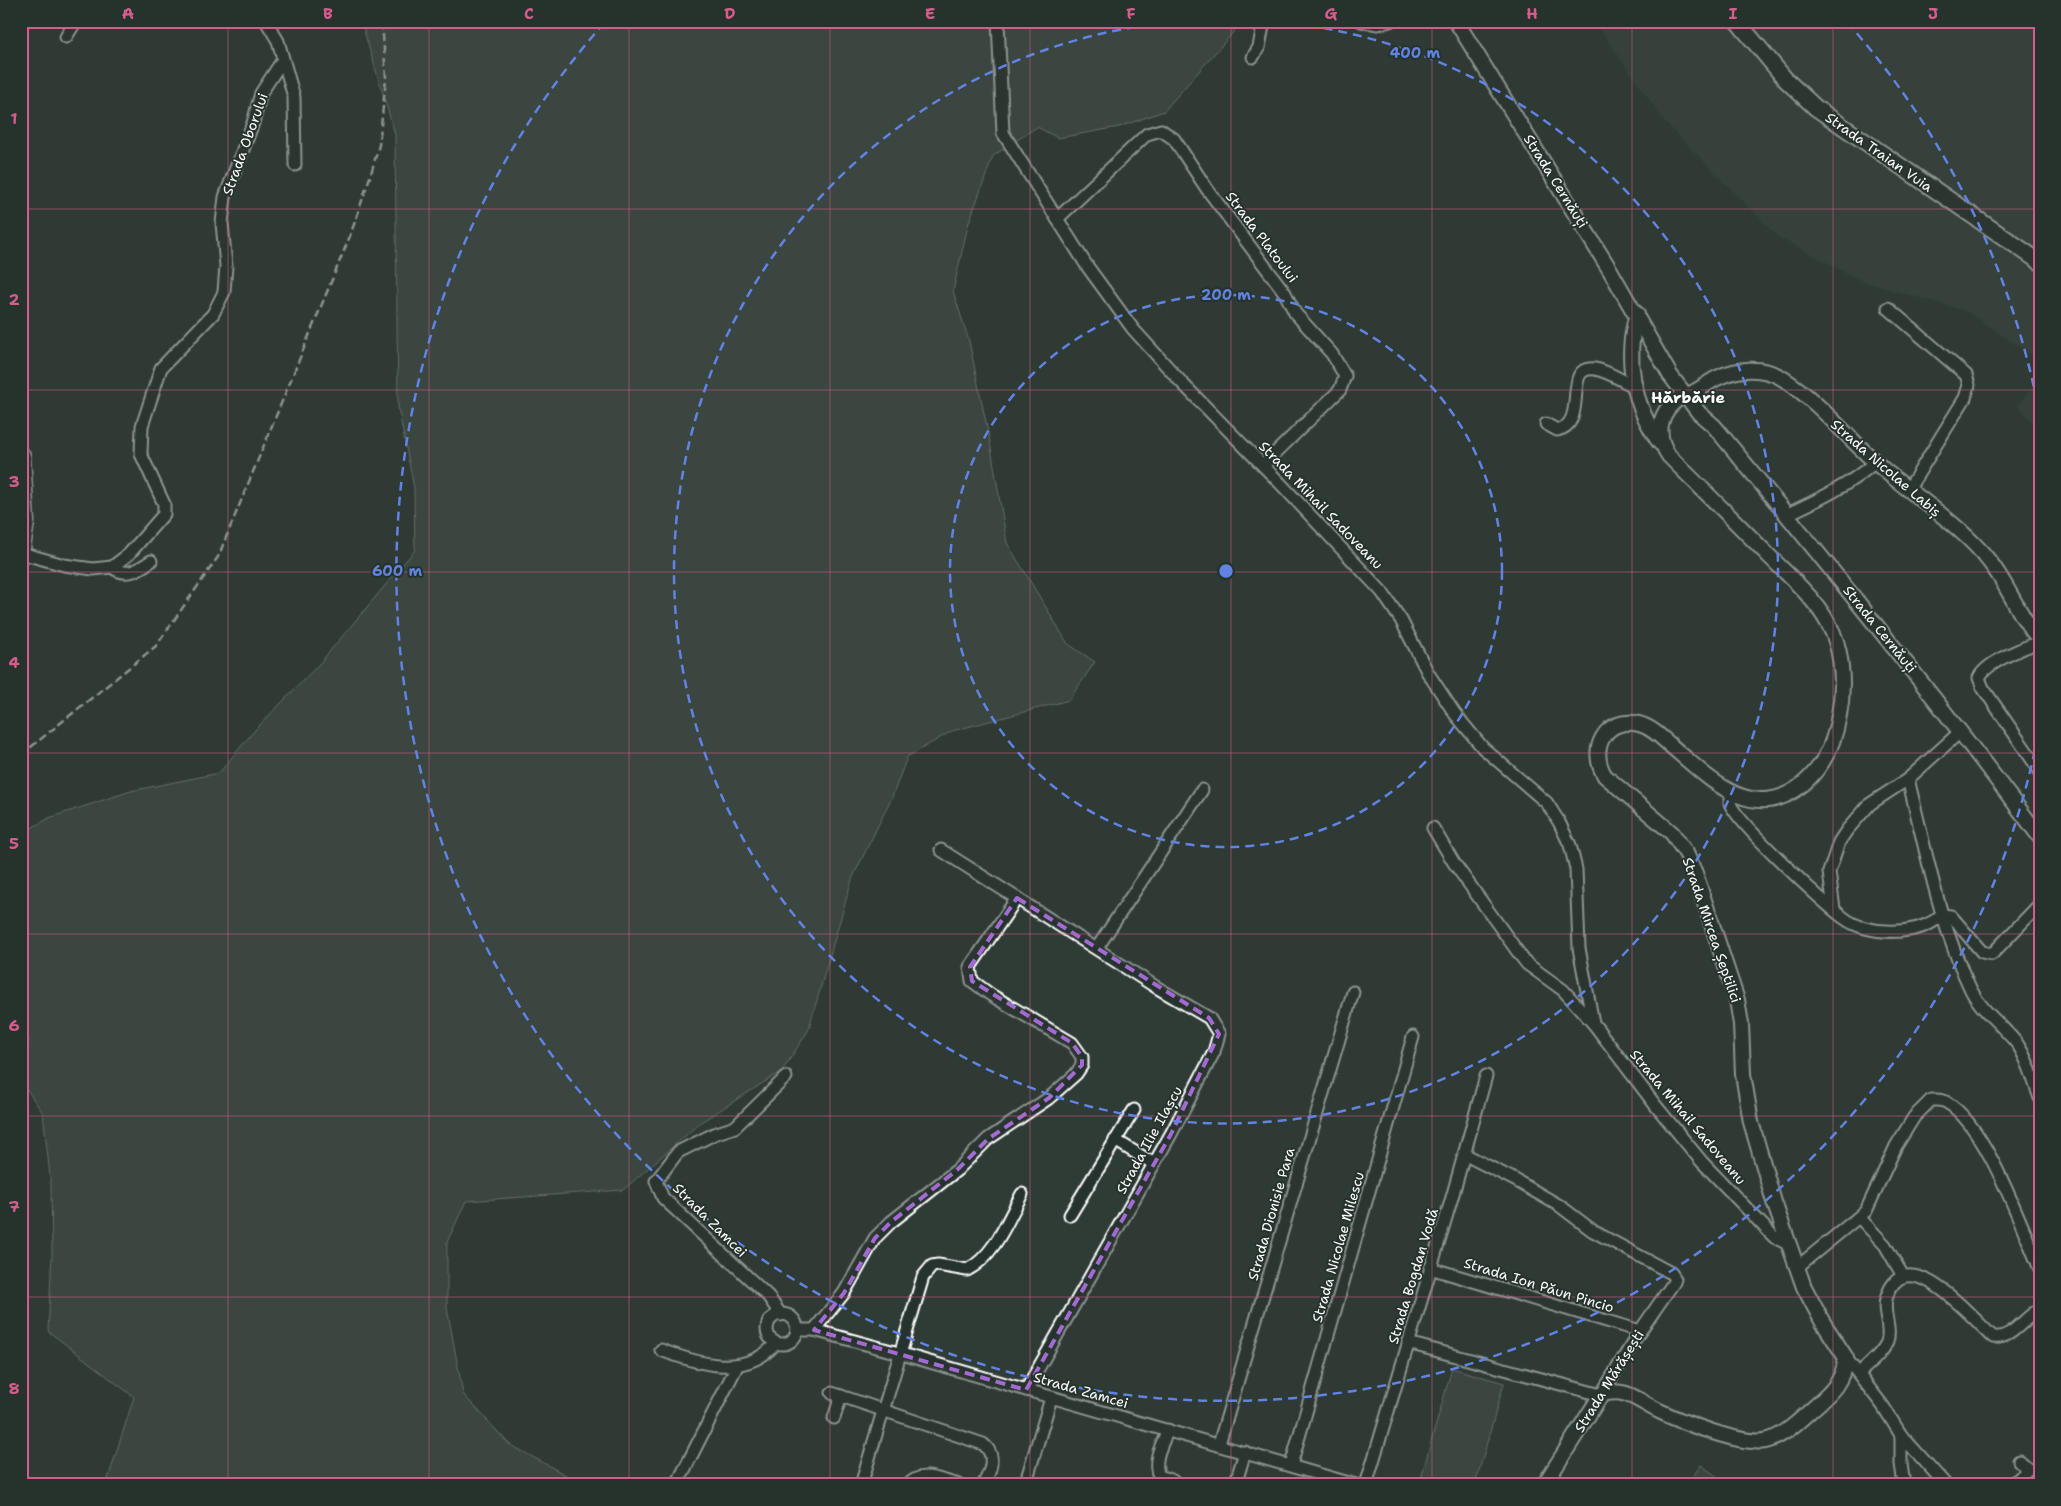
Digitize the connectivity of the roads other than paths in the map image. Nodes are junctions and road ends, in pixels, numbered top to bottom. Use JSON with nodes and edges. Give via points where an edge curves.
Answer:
{"nodes":[{"id":1,"x":76,"y":21,"type":"edge"},
{"id":2,"x":266,"y":21,"type":"edge"},
{"id":3,"x":998,"y":21,"type":"edge"},
{"id":4,"x":1264,"y":21,"type":"edge"},
{"id":5,"x":1361,"y":21,"type":"edge"},
{"id":6,"x":1390,"y":21,"type":"edge"},
{"id":7,"x":1456,"y":21,"type":"edge"},
{"id":8,"x":1737,"y":21,"type":"edge"},
{"id":9,"x":66,"y":37,"type":"dead end"},
{"id":10,"x":1253,"y":57,"type":"dead end"},
{"id":11,"x":282,"y":61,"type":"junction"},
{"id":12,"x":295,"y":165,"type":"dead end"},
{"id":13,"x":1057,"y":219,"type":"junction"},
{"id":14,"x":2040,"y":262,"type":"edge"},
{"id":15,"x":1888,"y":308,"type":"dead end"},
{"id":16,"x":1637,"y":314,"type":"junction"},
{"id":17,"x":1634,"y":386,"type":"junction"},
{"id":18,"x":1689,"y":396,"type":"junction"},
{"id":19,"x":1546,"y":424,"type":"dead end"},
{"id":20,"x":1664,"y":448,"type":"junction"},
{"id":21,"x":21,"y":456,"type":"edge"},
{"id":22,"x":1875,"y":462,"type":"junction"},
{"id":23,"x":1263,"y":465,"type":"junction"},
{"id":24,"x":1685,"y":470,"type":"junction"},
{"id":25,"x":1908,"y":490,"type":"junction"},
{"id":26,"x":1788,"y":514,"type":"junction"},
{"id":27,"x":21,"y":548,"type":"edge"},
{"id":28,"x":21,"y":553,"type":"edge"},
{"id":29,"x":151,"y":561,"type":"dead end"},
{"id":30,"x":112,"y":567,"type":"junction"},
{"id":31,"x":2040,"y":641,"type":"edge"},
{"id":32,"x":1961,"y":731,"type":"junction"},
{"id":33,"x":2040,"y":771,"type":"edge"},
{"id":34,"x":1908,"y":779,"type":"junction"},
{"id":35,"x":1202,"y":790,"type":"dead end"},
{"id":36,"x":1732,"y":794,"type":"junction"},
{"id":37,"x":1433,"y":828,"type":"dead end"},
{"id":38,"x":2040,"y":837,"type":"edge"},
{"id":39,"x":941,"y":850,"type":"dead end"},
{"id":40,"x":1017,"y":898,"type":"junction"},
{"id":41,"x":2040,"y":904,"type":"edge"},
{"id":42,"x":1834,"y":909,"type":"junction"},
{"id":43,"x":1941,"y":915,"type":"junction"},
{"id":44,"x":1098,"y":948,"type":"junction"},
{"id":45,"x":1353,"y":992,"type":"dead end"},
{"id":46,"x":1593,"y":1022,"type":"junction"},
{"id":47,"x":1413,"y":1037,"type":"dead end"},
{"id":48,"x":786,"y":1076,"type":"dead end"},
{"id":49,"x":1486,"y":1076,"type":"dead end"},
{"id":50,"x":2038,"y":1093,"type":"edge"},
{"id":51,"x":1134,"y":1110,"type":"dead end"},
{"id":52,"x":1115,"y":1140,"type":"junction"},
{"id":53,"x":1464,"y":1154,"type":"junction"},
{"id":54,"x":1154,"y":1164,"type":"junction"},
{"id":55,"x":1022,"y":1194,"type":"dead end"},
{"id":56,"x":1070,"y":1215,"type":"dead end"},
{"id":57,"x":1860,"y":1217,"type":"junction"},
{"id":58,"x":1788,"y":1244,"type":"junction"},
{"id":59,"x":1430,"y":1268,"type":"junction"},
{"id":60,"x":1796,"y":1268,"type":"junction"},
{"id":61,"x":2040,"y":1269,"type":"edge"},
{"id":62,"x":1903,"y":1276,"type":"junction"},
{"id":63,"x":2040,"y":1309,"type":"edge"},
{"id":64,"x":781,"y":1315,"type":"junction"},
{"id":65,"x":797,"y":1330,"type":"junction"},
{"id":66,"x":814,"y":1330,"type":"junction"},
{"id":67,"x":1640,"y":1331,"type":"junction"},
{"id":68,"x":776,"y":1343,"type":"junction"},
{"id":69,"x":1408,"y":1343,"type":"junction"},
{"id":70,"x":660,"y":1350,"type":"dead end"},
{"id":71,"x":900,"y":1353,"type":"junction"},
{"id":72,"x":1846,"y":1358,"type":"junction"},
{"id":73,"x":737,"y":1366,"type":"junction"},
{"id":74,"x":1859,"y":1373,"type":"junction"},
{"id":75,"x":1026,"y":1390,"type":"junction"},
{"id":76,"x":1600,"y":1394,"type":"junction"},
{"id":77,"x":1051,"y":1398,"type":"junction"},
{"id":78,"x":883,"y":1410,"type":"junction"},
{"id":79,"x":834,"y":1418,"type":"dead end"},
{"id":80,"x":1168,"y":1430,"type":"junction"},
{"id":81,"x":1901,"y":1435,"type":"junction"},
{"id":82,"x":1220,"y":1444,"type":"junction"},
{"id":83,"x":1245,"y":1452,"type":"junction"},
{"id":84,"x":2019,"y":1460,"type":"dead end"},
{"id":85,"x":1291,"y":1466,"type":"junction"},
{"id":86,"x":1173,"y":1480,"type":"dead end"},
{"id":87,"x":678,"y":1482,"type":"dead end"},
{"id":88,"x":861,"y":1485,"type":"edge"},
{"id":89,"x":908,"y":1485,"type":"edge"},
{"id":90,"x":959,"y":1485,"type":"edge"},
{"id":91,"x":983,"y":1485,"type":"edge"},
{"id":92,"x":1025,"y":1485,"type":"edge"},
{"id":93,"x":1235,"y":1485,"type":"edge"},
{"id":94,"x":1356,"y":1485,"type":"edge"},
{"id":95,"x":1366,"y":1485,"type":"edge"},
{"id":96,"x":1544,"y":1485,"type":"edge"},
{"id":97,"x":1904,"y":1485,"type":"edge"},
{"id":98,"x":1946,"y":1485,"type":"edge"},
{"id":99,"x":2011,"y":1485,"type":"edge"}],
"edges":[{"from":1,"to":9,"type":"street"},
{"from":2,"to":11,"type":"street","via":[[278,41]]},
{"from":3,"to":13,"type":"street","name":"Strada Mihail Sadoveanu","via":[[1003,133]]},
{"from":4,"to":10,"type":"street","via":[[1259,47]]},
{"from":5,"to":6,"type":"street","via":[[1378,24]]},
{"from":7,"to":16,"type":"street","name":"Strada Cernăuți"},
{"from":8,"to":14,"type":"main road","name":"Strada Traian Vuia","via":[[1770,63],[1816,108]]},
{"from":11,"to":12,"type":"street","via":[[294,97]]},
{"from":11,"to":30,"type":"street","name":"Strada Oborului","via":[[261,93],[225,197],[222,229],[226,266],[224,292],[213,314],[161,368],[142,426],[141,454],[164,504],[164,514],[129,554]]},
{"from":13,"to":23,"type":"street","name":"Strada Mihail Sadoveanu","via":[[1132,329]]},
{"from":13,"to":23,"type":"street","name":"Strada Platoului","via":[[1148,134],[1161,130],[1174,139],[1285,293],[1295,313],[1332,354],[1345,376],[1340,390]]},
{"from":15,"to":25,"type":"street","via":[[1966,375],[1969,385]]},
{"from":16,"to":17,"type":"street","name":"Strada Mircea Șeptilici","via":[[1630,345]]},
{"from":16,"to":18,"type":"street","name":"Strada Cernăuți"},
{"from":17,"to":19,"type":"street","via":[[1602,371],[1588,369],[1577,380],[1576,406],[1570,423],[1557,430]]},
{"from":17,"to":20,"type":"street","name":"Strada Mircea Șeptilici","via":[[1645,418]]},
{"from":18,"to":20,"type":"street","via":[[1674,403],[1661,420],[1659,432]]},
{"from":18,"to":22,"type":"street","name":"Strada Nicolae Labiș","via":[[1729,373],[1757,370],[1772,373],[1790,384]]},
{"from":18,"to":24,"type":"street","name":"Strada Mircea Șeptilici","via":[[1673,415],[1667,429],[1670,446]]},
{"from":18,"to":26,"type":"street","name":"Strada Cernăuți"},
{"from":20,"to":24,"type":"street","name":"Strada Mircea Șeptilici"},
{"from":21,"to":27,"type":"main road","via":[[24,512]]},
{"from":22,"to":25,"type":"street","name":"Strada Nicolae Labiș"},
{"from":22,"to":26,"type":"street","via":[[1841,487]]},
{"from":23,"to":46,"type":"street","name":"Strada Mihail Sadoveanu","via":[[1382,592],[1401,620],[1428,673],[1469,731],[1500,764],[1547,803],[1559,822],[1576,868],[1579,948]]},
{"from":24,"to":36,"type":"street","name":"Strada Mircea Șeptilici","via":[[1802,588],[1829,626],[1839,658],[1842,693],[1836,732],[1815,771],[1787,795],[1748,798]]},
{"from":25,"to":31,"type":"street","name":"Strada Nicolae Labiș","via":[[1989,560]]},
{"from":26,"to":32,"type":"street","name":"Strada Cernăuți"},
{"from":28,"to":30,"type":"street","via":[[64,565],[93,569]]},
{"from":29,"to":30,"type":"street","via":[[126,574]]},
{"from":31,"to":33,"type":"street","via":[[1982,671],[1979,678]]},
{"from":32,"to":34,"type":"street"},
{"from":32,"to":38,"type":"street","name":"Strada Cernăuți"},
{"from":34,"to":42,"type":"street","via":[[1870,804],[1839,842],[1829,872]]},
{"from":34,"to":43,"type":"street"},
{"from":35,"to":44,"type":"street"},
{"from":36,"to":42,"type":"street","via":[[1730,803],[1736,813],[1780,860]]},
{"from":36,"to":58,"type":"street","name":"Strada Mircea Șeptilici","via":[[1654,732],[1639,724],[1614,726],[1603,736],[1598,750],[1598,765],[1605,776],[1672,833],[1695,873],[1737,1000],[1751,1122]]},
{"from":37,"to":46,"type":"street","name":"Strada Mihail Sadoveanu","via":[[1454,863],[1527,964],[1562,990]]},
{"from":39,"to":40,"type":"street","name":"Strada Ilie Ilașcu"},
{"from":40,"to":44,"type":"street","name":"Strada Ilie Ilașcu"},
{"from":40,"to":66,"type":"street","via":[[970,967],[972,981],[991,996],[1072,1043],[1082,1057],[1082,1065],[1049,1098],[988,1139],[957,1170],[891,1222],[875,1238],[844,1293]]},
{"from":41,"to":43,"type":"street","via":[[1992,954],[1982,952],[1951,916]]},
{"from":42,"to":43,"type":"street","via":[[1864,928],[1895,930],[1923,928],[1933,924]]},
{"from":43,"to":50,"type":"street","via":[[1972,992],[2018,1045],[2032,1072]]},
{"from":44,"to":54,"type":"street","name":"Strada Ilie Ilașcu","via":[[1209,1018],[1220,1034],[1214,1052]]},
{"from":45,"to":82,"type":"street","name":"Strada Dionisie Para"},
{"from":46,"to":58,"type":"street","name":"Strada Mihail Sadoveanu","via":[[1702,1162],[1774,1237]]},
{"from":47,"to":85,"type":"street","name":"Strada Nicolae Milescu"},
{"from":48,"to":64,"type":"street","name":"Strada Zamcei","via":[[735,1127],[678,1152],[656,1181],[663,1198],[768,1296]]},
{"from":49,"to":53,"type":"street","name":"Strada Bogdan Vodă"},
{"from":51,"to":52,"type":"street"},
{"from":52,"to":54,"type":"street"},
{"from":52,"to":56,"type":"street"},
{"from":53,"to":59,"type":"street","name":"Strada Bogdan Vodă"},
{"from":53,"to":67,"type":"street","name":"Strada Mărășești","via":[[1536,1192],[1593,1231],[1671,1273],[1675,1279]]},
{"from":54,"to":75,"type":"street","name":"Strada Ilie Ilașcu"},
{"from":55,"to":71,"type":"street","via":[[981,1261],[967,1270],[938,1265],[926,1272]]},
{"from":57,"to":60,"type":"street"},
{"from":57,"to":61,"type":"street","via":[[1914,1117],[1931,1100],[1944,1100],[1963,1115],[1989,1156]]},
{"from":57,"to":62,"type":"street","via":[[1884,1245]]},
{"from":58,"to":60,"type":"street","name":"Strada Mircea Șeptilici"},
{"from":59,"to":67,"type":"street","name":"Strada Ion Păun Pincio"},
{"from":59,"to":69,"type":"street","name":"Strada Bogdan Vodă"},
{"from":60,"to":72,"type":"street","name":"Strada Mircea Șeptilici","via":[[1822,1321]]},
{"from":62,"to":63,"type":"street","via":[[1914,1275],[1930,1281],[1955,1299],[1993,1337],[2009,1334]]},
{"from":62,"to":74,"type":"street","via":[[1893,1283],[1886,1296],[1886,1344]]},
{"from":64,"to":65,"type":"street","via":[[791,1317]]},
{"from":64,"to":68,"type":"street","via":[[769,1324],[768,1335]]},
{"from":65,"to":66,"type":"street","name":"Strada Zamcei"},
{"from":65,"to":68,"type":"street","via":[[790,1342]]},
{"from":66,"to":71,"type":"street","name":"Strada Zamcei"},
{"from":67,"to":76,"type":"street","name":"Strada Mărășești"},
{"from":68,"to":73,"type":"street","via":[[763,1354]]},
{"from":69,"to":76,"type":"street"},
{"from":69,"to":95,"type":"street","name":"Strada Bogdan Vodă"},
{"from":70,"to":73,"type":"street","via":[[715,1365]]},
{"from":71,"to":75,"type":"street","name":"Strada Zamcei"},
{"from":71,"to":78,"type":"street"},
{"from":72,"to":74,"type":"street"},
{"from":72,"to":76,"type":"street","via":[[1840,1381],[1821,1401],[1796,1423],[1766,1441],[1743,1440],[1675,1418],[1625,1392]]},
{"from":73,"to":87,"type":"street"},
{"from":74,"to":81,"type":"street"},
{"from":75,"to":77,"type":"street","name":"Strada Zamcei"},
{"from":76,"to":96,"type":"street","name":"Strada Mărășești"},
{"from":77,"to":80,"type":"street","name":"Strada Zamcei"},
{"from":77,"to":92,"type":"street"},
{"from":78,"to":79,"type":"street","via":[[837,1395]]},
{"from":78,"to":88,"type":"street"},
{"from":78,"to":91,"type":"street","via":[[983,1444],[992,1458],[990,1473]]},
{"from":80,"to":82,"type":"street","name":"Strada Zamcei"},
{"from":80,"to":86,"type":"street","via":[[1156,1469],[1159,1476]]},
{"from":81,"to":97,"type":"street","via":[[1900,1464]]},
{"from":81,"to":98,"type":"street"},
{"from":82,"to":83,"type":"street","name":"Strada Zamcei"},
{"from":83,"to":85,"type":"street","name":"Strada Zamcei"},
{"from":83,"to":93,"type":"street"},
{"from":84,"to":99,"type":"street","via":[[2028,1469]]},
{"from":85,"to":94,"type":"street","name":"Strada Zamcei"},
{"from":89,"to":90,"type":"street","via":[[916,1477],[926,1476]]}]}
